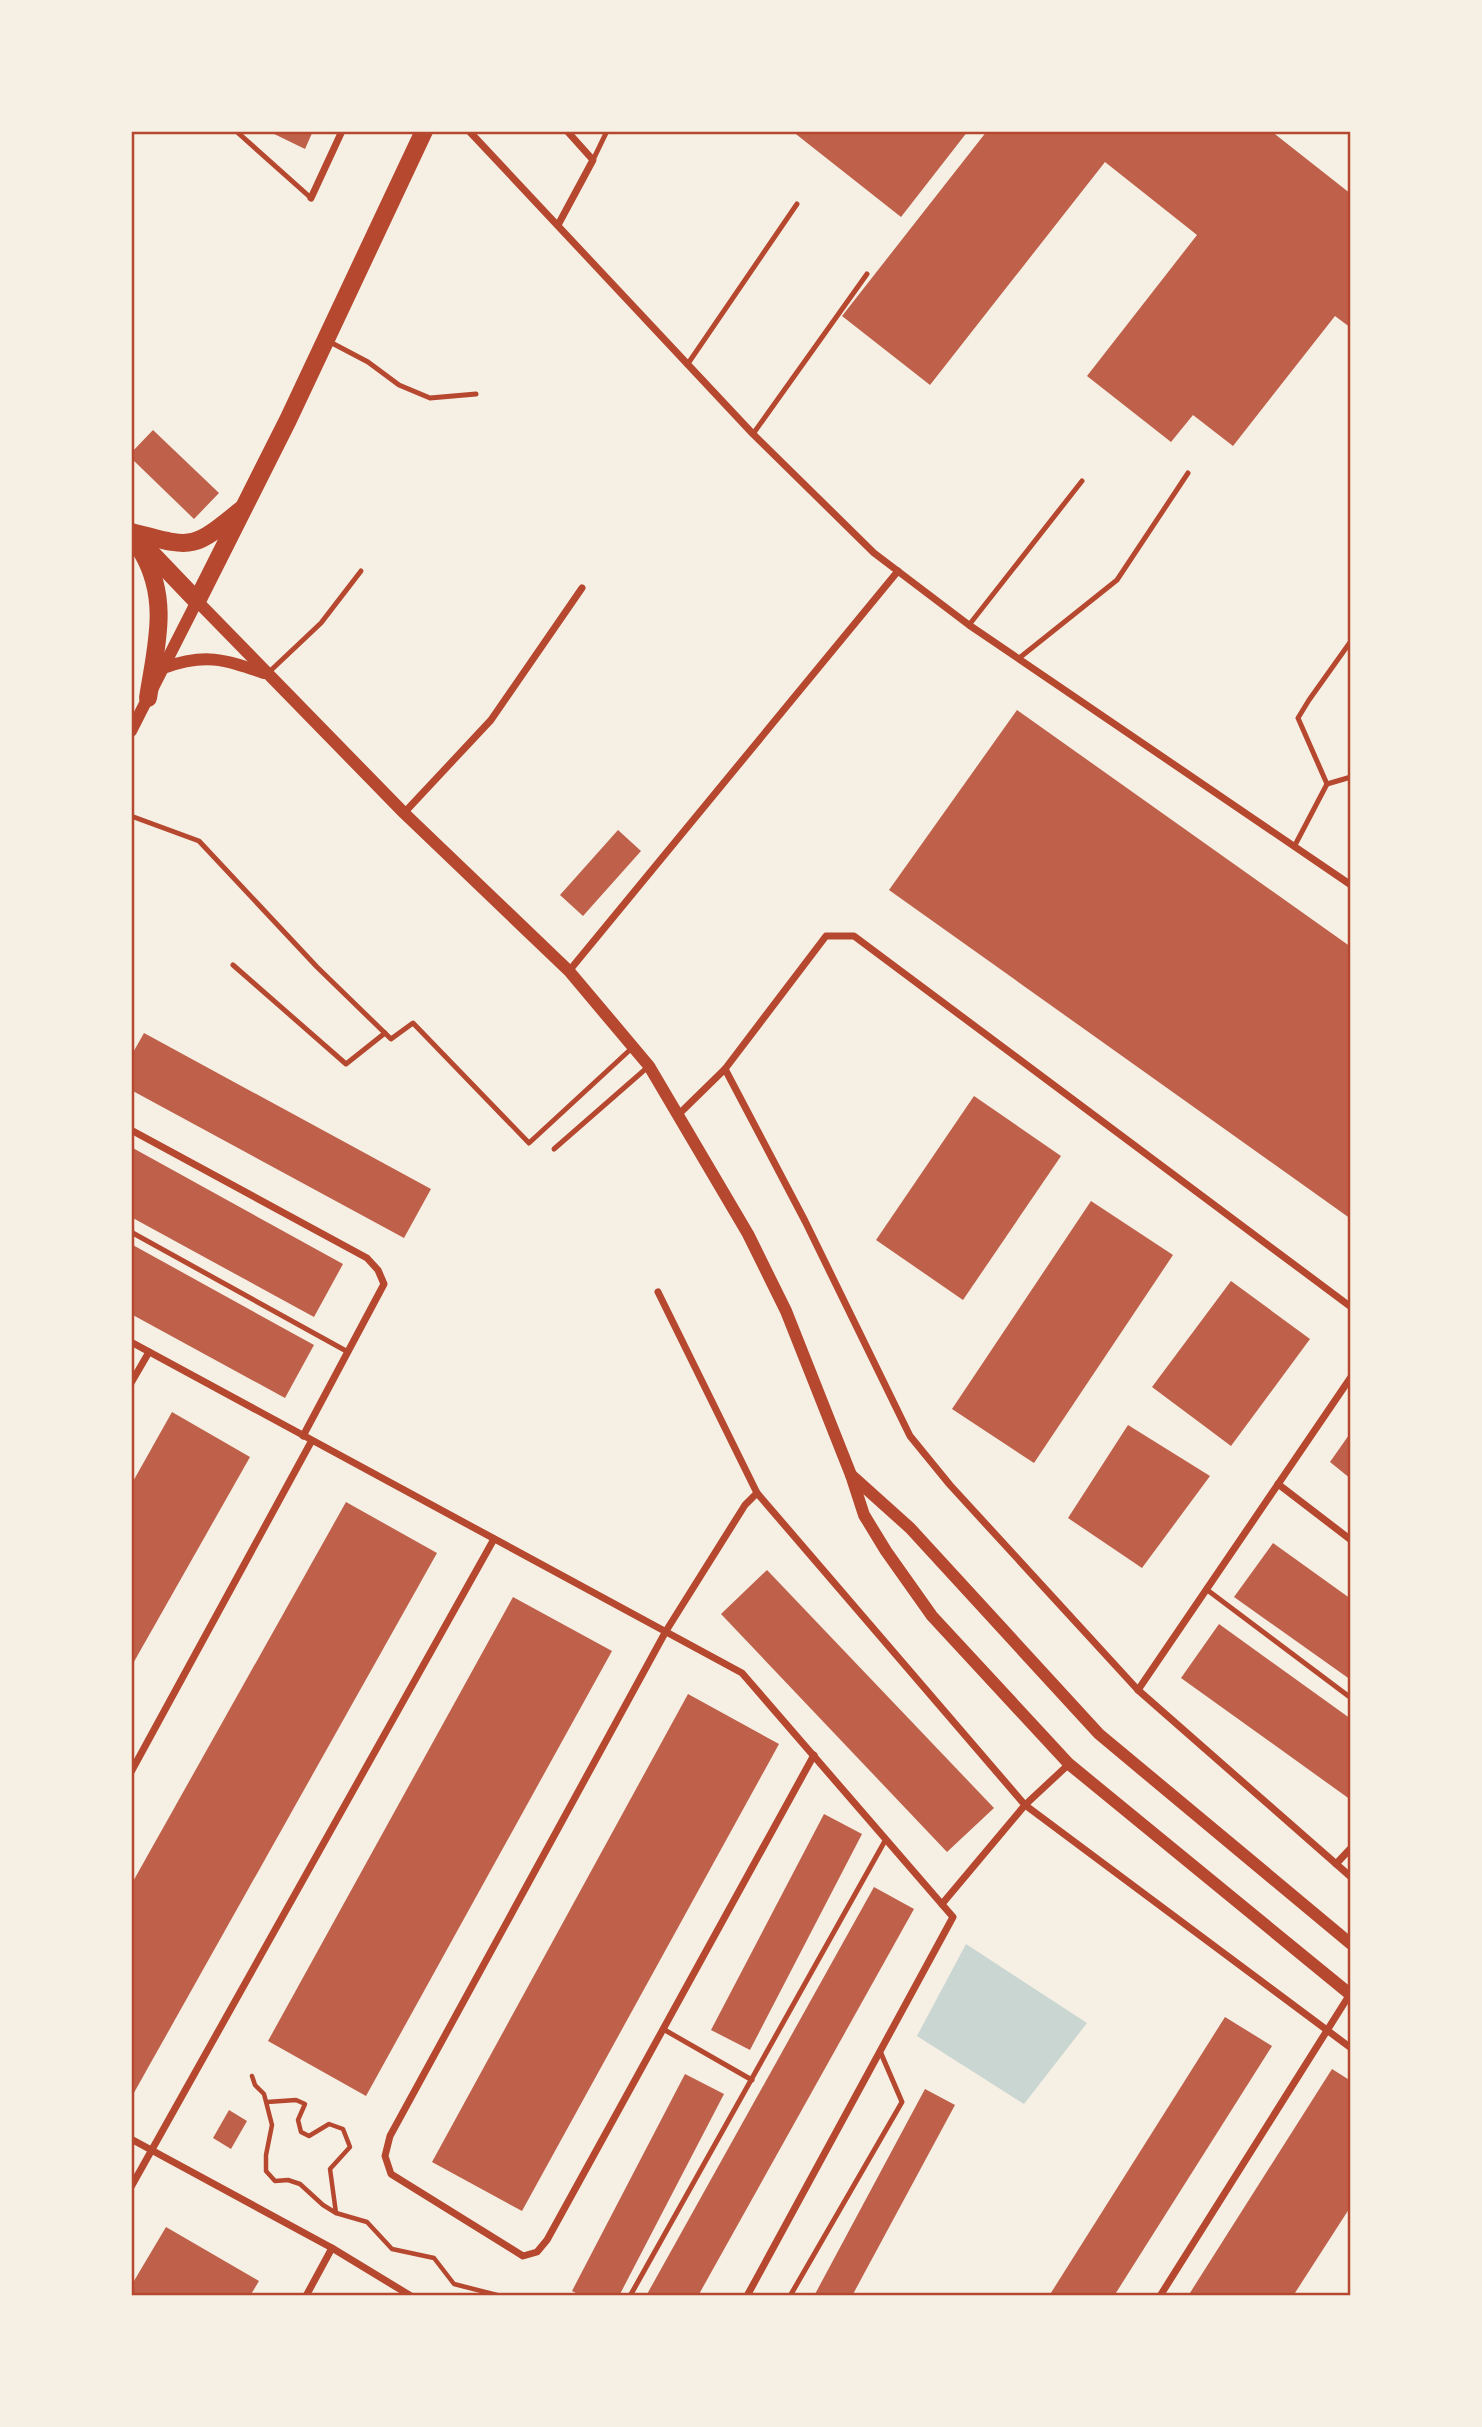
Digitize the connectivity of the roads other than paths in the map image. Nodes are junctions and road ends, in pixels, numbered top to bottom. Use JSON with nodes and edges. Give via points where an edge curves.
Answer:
{"nodes":[{"id":1,"x":236,"y":131,"type":"edge"},
{"id":2,"x":342,"y":131,"type":"edge"},
{"id":3,"x":424,"y":131,"type":"edge"},
{"id":4,"x":469,"y":131,"type":"edge"},
{"id":5,"x":566,"y":131,"type":"edge"},
{"id":6,"x":607,"y":131,"type":"edge"},
{"id":7,"x":593,"y":160,"type":"junction"},
{"id":8,"x":311,"y":198,"type":"joint"},
{"id":9,"x":797,"y":204,"type":"dead end"},
{"id":10,"x":558,"y":225,"type":"junction"},
{"id":11,"x":867,"y":274,"type":"dead end"},
{"id":12,"x":325,"y":340,"type":"junction"},
{"id":13,"x":687,"y":365,"type":"junction"},
{"id":14,"x":476,"y":394,"type":"dead end"},
{"id":15,"x":752,"y":434,"type":"junction"},
{"id":16,"x":1188,"y":473,"type":"dead end"},
{"id":17,"x":1082,"y":481,"type":"dead end"},
{"id":18,"x":247,"y":504,"type":"junction"},
{"id":19,"x":131,"y":532,"type":"edge"},
{"id":20,"x":361,"y":571,"type":"dead end"},
{"id":21,"x":898,"y":571,"type":"junction"},
{"id":22,"x":582,"y":588,"type":"dead end"},
{"id":23,"x":197,"y":601,"type":"junction"},
{"id":24,"x":969,"y":625,"type":"junction"},
{"id":25,"x":1351,"y":641,"type":"edge"},
{"id":26,"x":1018,"y":659,"type":"junction"},
{"id":27,"x":163,"y":668,"type":"junction"},
{"id":28,"x":267,"y":674,"type":"junction"},
{"id":29,"x":148,"y":698,"type":"junction"},
{"id":30,"x":131,"y":731,"type":"edge"},
{"id":31,"x":1351,"y":777,"type":"edge"},
{"id":32,"x":1327,"y":784,"type":"junction"},
{"id":33,"x":404,"y":813,"type":"junction"},
{"id":34,"x":131,"y":816,"type":"edge"},
{"id":35,"x":1294,"y":847,"type":"junction"},
{"id":36,"x":1351,"y":885,"type":"edge"},
{"id":37,"x":233,"y":965,"type":"dead end"},
{"id":38,"x":569,"y":971,"type":"junction"},
{"id":39,"x":385,"y":1033,"type":"junction"},
{"id":40,"x":635,"y":1046,"type":"junction"},
{"id":41,"x":649,"y":1066,"type":"junction"},
{"id":42,"x":725,"y":1069,"type":"junction"},
{"id":43,"x":679,"y":1114,"type":"junction"},
{"id":44,"x":131,"y":1130,"type":"edge"},
{"id":45,"x":554,"y":1149,"type":"dead end"},
{"id":46,"x":131,"y":1232,"type":"edge"},
{"id":47,"x":658,"y":1292,"type":"dead end"},
{"id":48,"x":1351,"y":1307,"type":"edge"},
{"id":49,"x":131,"y":1342,"type":"edge"},
{"id":50,"x":149,"y":1352,"type":"junction"},
{"id":51,"x":348,"y":1352,"type":"junction"},
{"id":52,"x":1351,"y":1377,"type":"edge"},
{"id":53,"x":131,"y":1383,"type":"edge"},
{"id":54,"x":303,"y":1436,"type":"junction"},
{"id":55,"x":311,"y":1441,"type":"junction"},
{"id":56,"x":851,"y":1475,"type":"junction"},
{"id":57,"x":1278,"y":1484,"type":"junction"},
{"id":58,"x":757,"y":1493,"type":"junction"},
{"id":59,"x":494,"y":1539,"type":"junction"},
{"id":60,"x":1351,"y":1540,"type":"edge"},
{"id":61,"x":1206,"y":1589,"type":"junction"},
{"id":62,"x":666,"y":1631,"type":"junction"},
{"id":63,"x":1138,"y":1690,"type":"junction"},
{"id":64,"x":1351,"y":1698,"type":"edge"},
{"id":65,"x":814,"y":1755,"type":"junction"},
{"id":66,"x":1069,"y":1764,"type":"junction"},
{"id":67,"x":131,"y":1772,"type":"edge"},
{"id":68,"x":1025,"y":1805,"type":"junction"},
{"id":69,"x":886,"y":1839,"type":"junction"},
{"id":70,"x":1351,"y":1848,"type":"edge"},
{"id":71,"x":1336,"y":1864,"type":"junction"},
{"id":72,"x":1351,"y":1877,"type":"edge"},
{"id":73,"x":942,"y":1905,"type":"junction"},
{"id":74,"x":1351,"y":1944,"type":"edge"},
{"id":75,"x":1350,"y":1994,"type":"edge"},
{"id":76,"x":663,"y":2029,"type":"junction"},
{"id":77,"x":1327,"y":2029,"type":"junction"},
{"id":78,"x":1351,"y":2048,"type":"edge"},
{"id":79,"x":880,"y":2051,"type":"junction"},
{"id":80,"x":752,"y":2080,"type":"junction"},
{"id":81,"x":131,"y":2139,"type":"edge"},
{"id":82,"x":152,"y":2150,"type":"junction"},
{"id":83,"x":131,"y":2187,"type":"edge"},
{"id":84,"x":332,"y":2248,"type":"junction"},
{"id":85,"x":306,"y":2296,"type":"edge"},
{"id":86,"x":411,"y":2296,"type":"edge"},
{"id":87,"x":630,"y":2296,"type":"edge"},
{"id":88,"x":747,"y":2296,"type":"edge"},
{"id":89,"x":790,"y":2296,"type":"edge"},
{"id":90,"x":1160,"y":2296,"type":"edge"}],
"edges":[{"from":1,"to":8,"type":"lane"},
{"from":2,"to":8,"type":"street"},
{"from":3,"to":12,"type":"main road"},
{"from":4,"to":10,"type":"street"},
{"from":5,"to":7,"type":"street"},
{"from":6,"to":7,"type":"lane"},
{"from":7,"to":10,"type":"street"},
{"from":9,"to":13,"type":"lane"},
{"from":10,"to":13,"type":"street"},
{"from":11,"to":15,"type":"lane"},
{"from":12,"to":14,"type":"lane","via":[[368,362],[398,385],[430,398]]},
{"from":12,"to":18,"type":"main road"},
{"from":13,"to":15,"type":"street"},
{"from":15,"to":21,"type":"street"},
{"from":16,"to":26,"type":"lane","via":[[1117,580]]},
{"from":17,"to":24,"type":"lane"},
{"from":18,"to":19,"type":"main road","via":[[198,542],[186,544]]},
{"from":18,"to":23,"type":"main road"},
{"from":19,"to":23,"type":"main road"},
{"from":19,"to":29,"type":"main road","via":[[157,583],[160,625]]},
{"from":20,"to":28,"type":"lane","via":[[321,623]]},
{"from":21,"to":24,"type":"street"},
{"from":21,"to":38,"type":"street"},
{"from":22,"to":33,"type":"street","via":[[491,720]]},
{"from":23,"to":27,"type":"street"},
{"from":23,"to":28,"type":"street"},
{"from":24,"to":26,"type":"street"},
{"from":25,"to":32,"type":"lane","via":[[1298,718]]},
{"from":26,"to":35,"type":"street"},
{"from":27,"to":28,"type":"street","via":[[206,658]]},
{"from":27,"to":29,"type":"street"},
{"from":28,"to":33,"type":"street"},
{"from":29,"to":30,"type":"street"},
{"from":31,"to":32,"type":"lane"},
{"from":32,"to":35,"type":"lane"},
{"from":33,"to":38,"type":"street"},
{"from":34,"to":39,"type":"lane","via":[[200,841]]},
{"from":35,"to":36,"type":"street"},
{"from":37,"to":39,"type":"lane","via":[[346,1064]]},
{"from":38,"to":40,"type":"street"},
{"from":39,"to":40,"type":"lane","via":[[391,1039],[413,1023],[529,1143]]},
{"from":40,"to":41,"type":"street"},
{"from":41,"to":43,"type":"street"},
{"from":41,"to":45,"type":"lane"},
{"from":42,"to":43,"type":"street"},
{"from":42,"to":48,"type":"street","via":[[826,936],[854,936]]},
{"from":42,"to":63,"type":"street","via":[[910,1436]]},
{"from":43,"to":56,"type":"street","via":[[786,1311]]},
{"from":44,"to":51,"type":"street","via":[[367,1258],[384,1284]]},
{"from":46,"to":51,"type":"lane"},
{"from":47,"to":58,"type":"street"},
{"from":49,"to":50,"type":"street"},
{"from":50,"to":53,"type":"street"},
{"from":50,"to":54,"type":"street"},
{"from":51,"to":54,"type":"street"},
{"from":52,"to":57,"type":"street"},
{"from":54,"to":55,"type":"street"},
{"from":55,"to":59,"type":"street"},
{"from":55,"to":67,"type":"street"},
{"from":56,"to":66,"type":"street","via":[[864,1516],[932,1616]]},
{"from":56,"to":74,"type":"street","via":[[911,1528],[1099,1734]]},
{"from":57,"to":60,"type":"street"},
{"from":57,"to":61,"type":"street"},
{"from":58,"to":62,"type":"street"},
{"from":58,"to":68,"type":"street"},
{"from":59,"to":62,"type":"street"},
{"from":59,"to":82,"type":"street"},
{"from":61,"to":63,"type":"street"},
{"from":61,"to":64,"type":"lane"},
{"from":62,"to":65,"type":"street","via":[[742,1673]]},
{"from":62,"to":76,"type":"street","via":[[390,2136],[385,2156],[391,2174],[523,2256],[537,2252]]},
{"from":63,"to":71,"type":"street"},
{"from":65,"to":69,"type":"street"},
{"from":65,"to":76,"type":"street"},
{"from":66,"to":68,"type":"street"},
{"from":66,"to":75,"type":"street"},
{"from":68,"to":73,"type":"street"},
{"from":68,"to":77,"type":"street"},
{"from":69,"to":73,"type":"street"},
{"from":69,"to":80,"type":"lane"},
{"from":70,"to":71,"type":"street"},
{"from":71,"to":72,"type":"street"},
{"from":73,"to":79,"type":"street","via":[[953,1917]]},
{"from":75,"to":77,"type":"street"},
{"from":76,"to":80,"type":"lane"},
{"from":77,"to":78,"type":"street"},
{"from":77,"to":90,"type":"street"},
{"from":79,"to":88,"type":"street"},
{"from":79,"to":89,"type":"lane","via":[[902,2102]]},
{"from":80,"to":87,"type":"lane"},
{"from":81,"to":82,"type":"street"},
{"from":82,"to":83,"type":"street"},
{"from":82,"to":84,"type":"street"},
{"from":84,"to":85,"type":"street"},
{"from":84,"to":86,"type":"street"}]}
